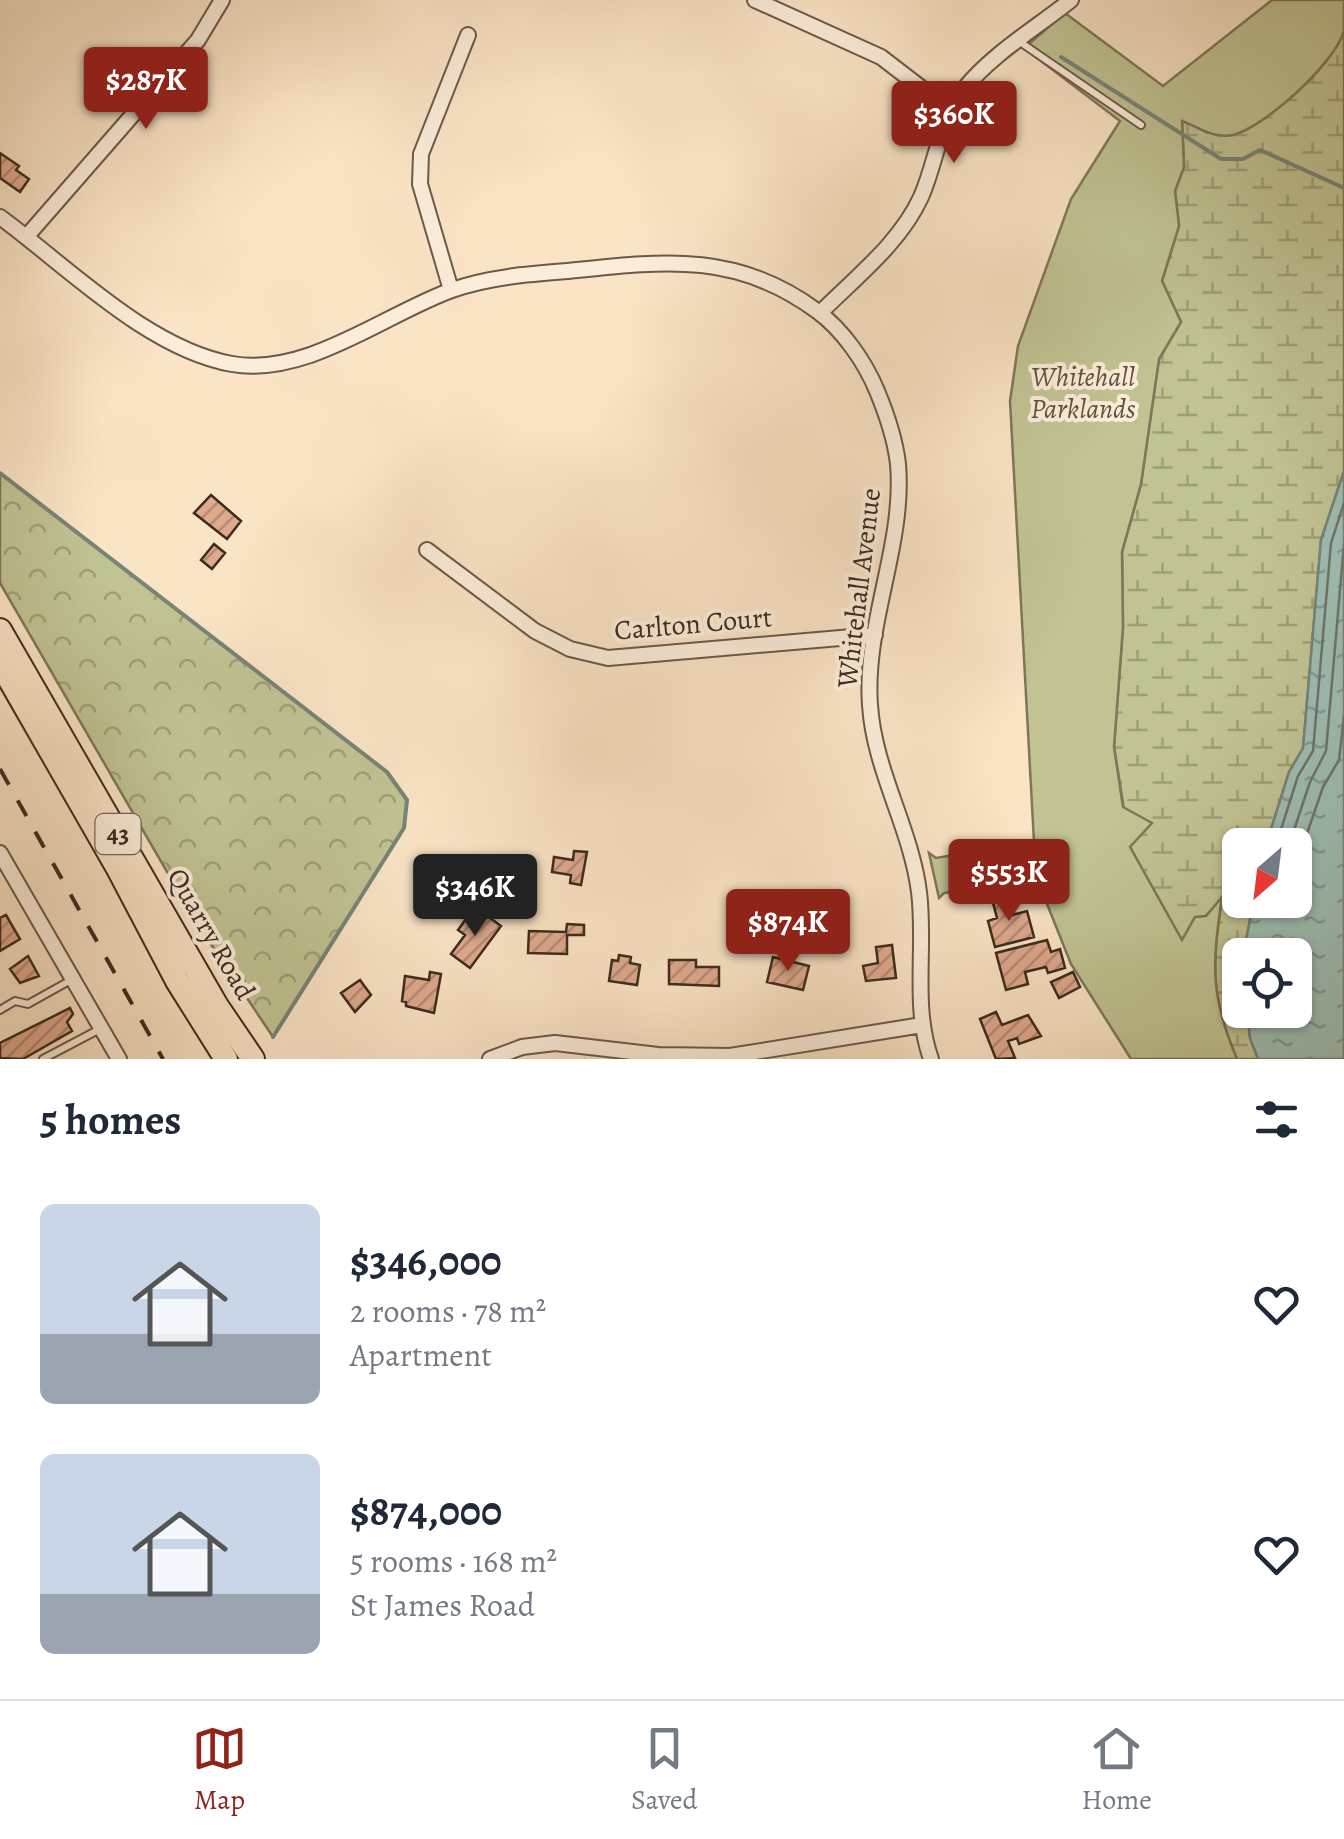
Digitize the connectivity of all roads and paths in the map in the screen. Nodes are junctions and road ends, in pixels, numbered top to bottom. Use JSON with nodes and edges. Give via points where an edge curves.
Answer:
{"nodes":[{"id":1,"x":222,"y":0,"type":"edge"},
{"id":2,"x":755,"y":0,"type":"edge"},
{"id":3,"x":1071,"y":0,"type":"edge"},
{"id":4,"x":468,"y":34,"type":"dead end"},
{"id":5,"x":1019,"y":41,"type":"junction"},
{"id":6,"x":950,"y":110,"type":"junction"},
{"id":7,"x":1140,"y":125,"type":"dead end"},
{"id":8,"x":0,"y":217,"type":"edge"},
{"id":9,"x":27,"y":236,"type":"junction"},
{"id":10,"x":451,"y":290,"type":"junction"},
{"id":11,"x":820,"y":313,"type":"junction"},
{"id":12,"x":428,"y":550,"type":"dead end"},
{"id":13,"x":0,"y":630,"type":"edge"},
{"id":14,"x":875,"y":635,"type":"junction"},
{"id":15,"x":0,"y":663,"type":"edge"},
{"id":16,"x":1,"y":858,"type":"edge"},
{"id":17,"x":71,"y":980,"type":"junction"},
{"id":18,"x":0,"y":1010,"type":"edge"},
{"id":19,"x":922,"y":1025,"type":"junction"},
{"id":20,"x":101,"y":1029,"type":"junction"},
{"id":21,"x":43,"y":1059,"type":"edge"},
{"id":22,"x":119,"y":1059,"type":"edge"},
{"id":23,"x":226,"y":1059,"type":"edge"},
{"id":24,"x":252,"y":1059,"type":"edge"},
{"id":25,"x":490,"y":1059,"type":"edge"},
{"id":26,"x":932,"y":1059,"type":"edge"}],
"edges":[{"from":1,"to":9,"type":"street","via":[[198,40]]},
{"from":2,"to":6,"type":"street","via":[[881,57]]},
{"from":3,"to":5,"type":"street"},
{"from":4,"to":10,"type":"street","via":[[421,154],[420,184]]},
{"from":5,"to":6,"type":"street","via":[[975,76]]},
{"from":5,"to":7,"type":"lane"},
{"from":6,"to":11,"type":"street","via":[[908,221]]},
{"from":8,"to":9,"type":"street","name":"Whitehall Avenue"},
{"from":9,"to":10,"type":"street","name":"Whitehall Avenue","via":[[173,347],[234,365],[305,356]]},
{"from":10,"to":11,"type":"street","name":"Whitehall Avenue","via":[[519,276],[700,263],[739,270]]},
{"from":11,"to":14,"type":"street","name":"Whitehall Avenue","via":[[870,374],[898,463]]},
{"from":12,"to":14,"type":"street","name":"Carlton Court","via":[[535,631],[608,658]]},
{"from":13,"to":24,"type":"main road","name":"Quarry Road","number":"43"},
{"from":14,"to":19,"type":"street","name":"Whitehall Avenue","via":[[870,708],[919,889]]},
{"from":15,"to":23,"type":"main road","name":"Quarry Road","number":"43"},
{"from":16,"to":17,"type":"street"},
{"from":17,"to":18,"type":"lane","via":[[28,1004],[15,1001]]},
{"from":17,"to":20,"type":"street"},
{"from":19,"to":25,"type":"street","via":[[730,1056],[555,1043]]},
{"from":19,"to":26,"type":"street","name":"Whitehall Avenue"},
{"from":20,"to":21,"type":"lane"},
{"from":20,"to":22,"type":"street"}]}
